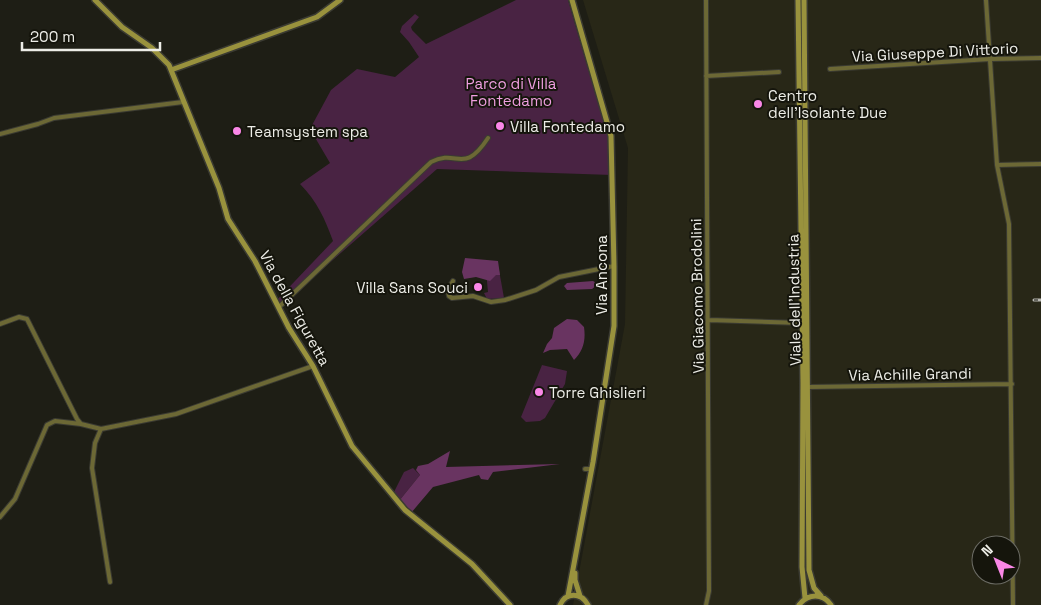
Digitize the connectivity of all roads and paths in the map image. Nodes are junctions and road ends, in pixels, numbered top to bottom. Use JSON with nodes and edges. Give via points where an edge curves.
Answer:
{"nodes":[{"id":1,"x":95,"y":0,"type":"edge"},
{"id":2,"x":340,"y":0,"type":"edge"},
{"id":3,"x":572,"y":0,"type":"edge"},
{"id":4,"x":706,"y":0,"type":"edge"},
{"id":5,"x":798,"y":0,"type":"edge"},
{"id":6,"x":804,"y":0,"type":"edge"},
{"id":7,"x":986,"y":0,"type":"edge"},
{"id":8,"x":1041,"y":58,"type":"edge"},
{"id":9,"x":990,"y":59,"type":"junction"},
{"id":10,"x":830,"y":69,"type":"dead end"},
{"id":11,"x":172,"y":70,"type":"junction"},
{"id":12,"x":779,"y":72,"type":"dead end"},
{"id":13,"x":706,"y":76,"type":"junction"},
{"id":14,"x":183,"y":102,"type":"junction"},
{"id":15,"x":0,"y":134,"type":"edge"},
{"id":16,"x":488,"y":138,"type":"dead end"},
{"id":17,"x":1041,"y":164,"type":"edge"},
{"id":18,"x":998,"y":165,"type":"junction"},
{"id":19,"x":614,"y":266,"type":"junction"},
{"id":20,"x":453,"y":281,"type":"dead end"},
{"id":21,"x":278,"y":307,"type":"junction"},
{"id":22,"x":709,"y":320,"type":"junction"},
{"id":23,"x":801,"y":323,"type":"junction"},
{"id":24,"x":0,"y":324,"type":"edge"},
{"id":25,"x":313,"y":366,"type":"junction"},
{"id":26,"x":1012,"y":384,"type":"junction"},
{"id":27,"x":808,"y":387,"type":"junction"},
{"id":28,"x":81,"y":424,"type":"junction"},
{"id":29,"x":101,"y":430,"type":"junction"},
{"id":30,"x":0,"y":517,"type":"edge"},
{"id":31,"x":576,"y":552,"type":"junction"},
{"id":32,"x":110,"y":582,"type":"dead end"},
{"id":33,"x":708,"y":591,"type":"junction"},
{"id":34,"x":568,"y":596,"type":"junction"},
{"id":35,"x":580,"y":596,"type":"junction"},
{"id":36,"x":821,"y":596,"type":"junction"},
{"id":37,"x":805,"y":598,"type":"junction"},
{"id":38,"x":587,"y":603,"type":"edge"},
{"id":39,"x":510,"y":605,"type":"edge"},
{"id":40,"x":560,"y":605,"type":"edge"},
{"id":41,"x":595,"y":605,"type":"edge"},
{"id":42,"x":706,"y":605,"type":"edge"},
{"id":43,"x":711,"y":605,"type":"edge"},
{"id":44,"x":799,"y":605,"type":"edge"},
{"id":45,"x":831,"y":605,"type":"edge"},
{"id":46,"x":1013,"y":605,"type":"edge"}],
"edges":[{"from":1,"to":11,"type":"main road","name":"Via della Figuretta","via":[[122,27],[152,48]]},
{"from":2,"to":11,"type":"main road","via":[[317,17]]},
{"from":3,"to":19,"type":"main road","name":"Via Ancona","via":[[611,136]]},
{"from":4,"to":13,"type":"street","name":"Via Giacomo Brodolini"},
{"from":5,"to":23,"type":"main road","name":"Viale dell'Industria"},
{"from":6,"to":27,"type":"main road","name":"Viale dell'Industria"},
{"from":7,"to":9,"type":"street"},
{"from":8,"to":9,"type":"street","name":"Via Giuseppe Di Vittorio"},
{"from":9,"to":10,"type":"street","name":"Via Giuseppe Di Vittorio"},
{"from":9,"to":18,"type":"street"},
{"from":11,"to":14,"type":"main road","name":"Via della Figuretta"},
{"from":12,"to":13,"type":"street"},
{"from":13,"to":22,"type":"street","name":"Via Giacomo Brodolini"},
{"from":14,"to":15,"type":"street","via":[[54,118]]},
{"from":14,"to":21,"type":"main road","name":"Via della Figuretta","via":[[219,188],[228,219],[255,261]]},
{"from":16,"to":21,"type":"street","via":[[473,156],[463,161],[440,157],[431,162]]},
{"from":17,"to":18,"type":"street"},
{"from":18,"to":26,"type":"street","via":[[1009,224]]},
{"from":19,"to":20,"type":"street","via":[[559,277],[536,290],[491,302],[473,296],[452,298],[448,290]]},
{"from":19,"to":31,"type":"main road","name":"Via Ancona","via":[[614,326]]},
{"from":21,"to":25,"type":"main road","name":"Via della Figuretta"},
{"from":22,"to":23,"type":"street","name":"Viale dell'Industria"},
{"from":22,"to":33,"type":"street","name":"Via Giacomo Brodolini"},
{"from":23,"to":37,"type":"main road","name":"Viale dell'Industria","via":[[802,566]]},
{"from":24,"to":28,"type":"street","via":[[19,317],[32,326]]},
{"from":25,"to":29,"type":"street","via":[[176,414]]},
{"from":25,"to":39,"type":"main road","name":"Via della Figuretta","via":[[352,446],[390,494],[424,527],[472,564]]},
{"from":26,"to":27,"type":"street","name":"Via Achille Grandi"},
{"from":26,"to":46,"type":"street"},
{"from":27,"to":36,"type":"main road","name":"Viale dell'Industria","via":[[809,570],[814,588]]},
{"from":28,"to":29,"type":"street"},
{"from":28,"to":30,"type":"street","via":[[55,421],[47,425],[15,499]]},
{"from":29,"to":32,"type":"street","via":[[95,443],[92,468]]},
{"from":31,"to":34,"type":"main road","name":"Via Ancona"},
{"from":31,"to":35,"type":"main road","name":"Via Ancona","via":[[574,580]]},
{"from":33,"to":42,"type":"street","name":"Via Giacomo Brodolini"},
{"from":33,"to":43,"type":"street","name":"Via Giacomo Brodolini"},
{"from":34,"to":35,"type":"main road"},
{"from":34,"to":40,"type":"main road"},
{"from":35,"to":38,"type":"main road"},
{"from":36,"to":37,"type":"main road"},
{"from":36,"to":45,"type":"main road"},
{"from":37,"to":44,"type":"main road"},
{"from":38,"to":41,"type":"main road"}]}
